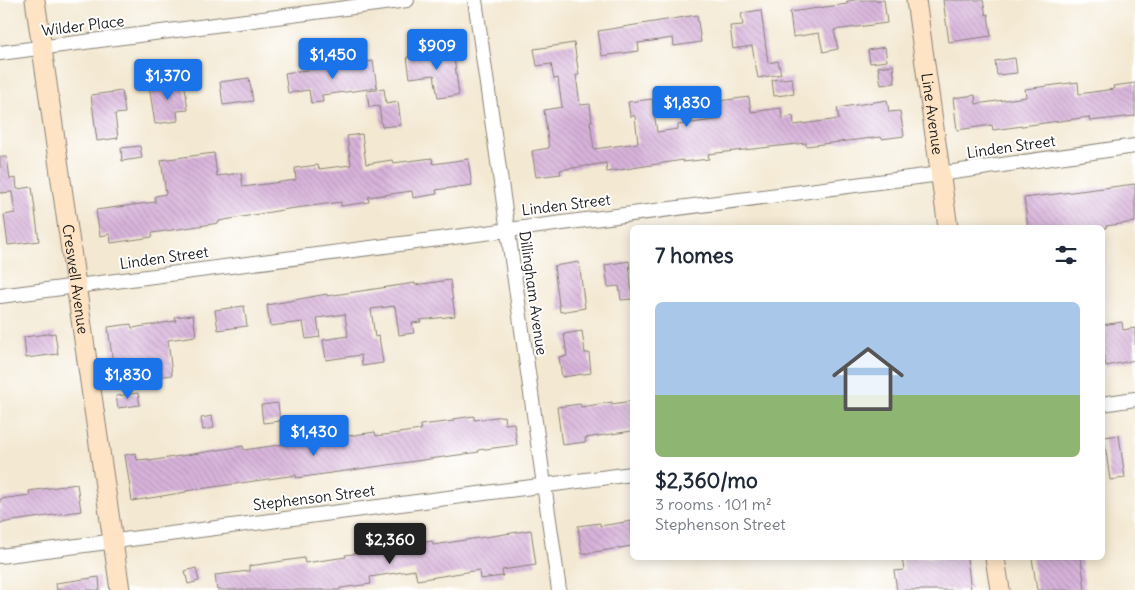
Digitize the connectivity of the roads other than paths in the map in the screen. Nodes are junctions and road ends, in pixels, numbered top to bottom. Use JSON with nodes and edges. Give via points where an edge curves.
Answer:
{"nodes":[{"id":1,"x":35,"y":0,"type":"edge"},
{"id":2,"x":408,"y":0,"type":"edge"},
{"id":3,"x":474,"y":0,"type":"edge"},
{"id":4,"x":916,"y":0,"type":"edge"},
{"id":5,"x":41,"y":48,"type":"junction"},
{"id":6,"x":0,"y":53,"type":"edge"},
{"id":7,"x":1135,"y":146,"type":"edge"},
{"id":8,"x":940,"y":174,"type":"junction"},
{"id":9,"x":948,"y":225,"type":"edge"},
{"id":10,"x":507,"y":229,"type":"junction"},
{"id":11,"x":76,"y":286,"type":"junction"},
{"id":12,"x":0,"y":296,"type":"edge"},
{"id":13,"x":1135,"y":399,"type":"edge"},
{"id":14,"x":1105,"y":404,"type":"edge"},
{"id":15,"x":630,"y":474,"type":"edge"},
{"id":16,"x":544,"y":485,"type":"junction"},
{"id":17,"x":113,"y":540,"type":"junction"},
{"id":18,"x":0,"y":556,"type":"edge"},
{"id":19,"x":995,"y":560,"type":"edge"},
{"id":20,"x":120,"y":590,"type":"edge"},
{"id":21,"x":559,"y":590,"type":"edge"},
{"id":22,"x":1000,"y":590,"type":"edge"}],
"edges":[{"from":1,"to":5,"type":"street","name":"Creswell Avenue"},
{"from":2,"to":5,"type":"street","name":"Wilder Place"},
{"from":3,"to":10,"type":"street","name":"Dillingham Avenue"},
{"from":4,"to":8,"type":"street","name":"Line Avenue"},
{"from":5,"to":6,"type":"street","name":"Wilder Place"},
{"from":5,"to":11,"type":"street","name":"Creswell Avenue"},
{"from":7,"to":8,"type":"street","name":"Linden Street"},
{"from":8,"to":9,"type":"street","name":"Line Avenue"},
{"from":8,"to":10,"type":"street","name":"Linden Street"},
{"from":10,"to":11,"type":"street","name":"Linden Street"},
{"from":10,"to":16,"type":"street","name":"Dillingham Avenue"},
{"from":11,"to":12,"type":"street","name":"Linden Street"},
{"from":11,"to":17,"type":"street","name":"Creswell Avenue"},
{"from":13,"to":14,"type":"street"},
{"from":15,"to":16,"type":"street","name":"Stephenson Street"},
{"from":16,"to":17,"type":"street","name":"Stephenson Street"},
{"from":16,"to":21,"type":"street","name":"Dillingham Avenue"},
{"from":17,"to":18,"type":"street","name":"Stephenson Street"},
{"from":17,"to":20,"type":"street","name":"Creswell Avenue"},
{"from":19,"to":22,"type":"street"}]}
